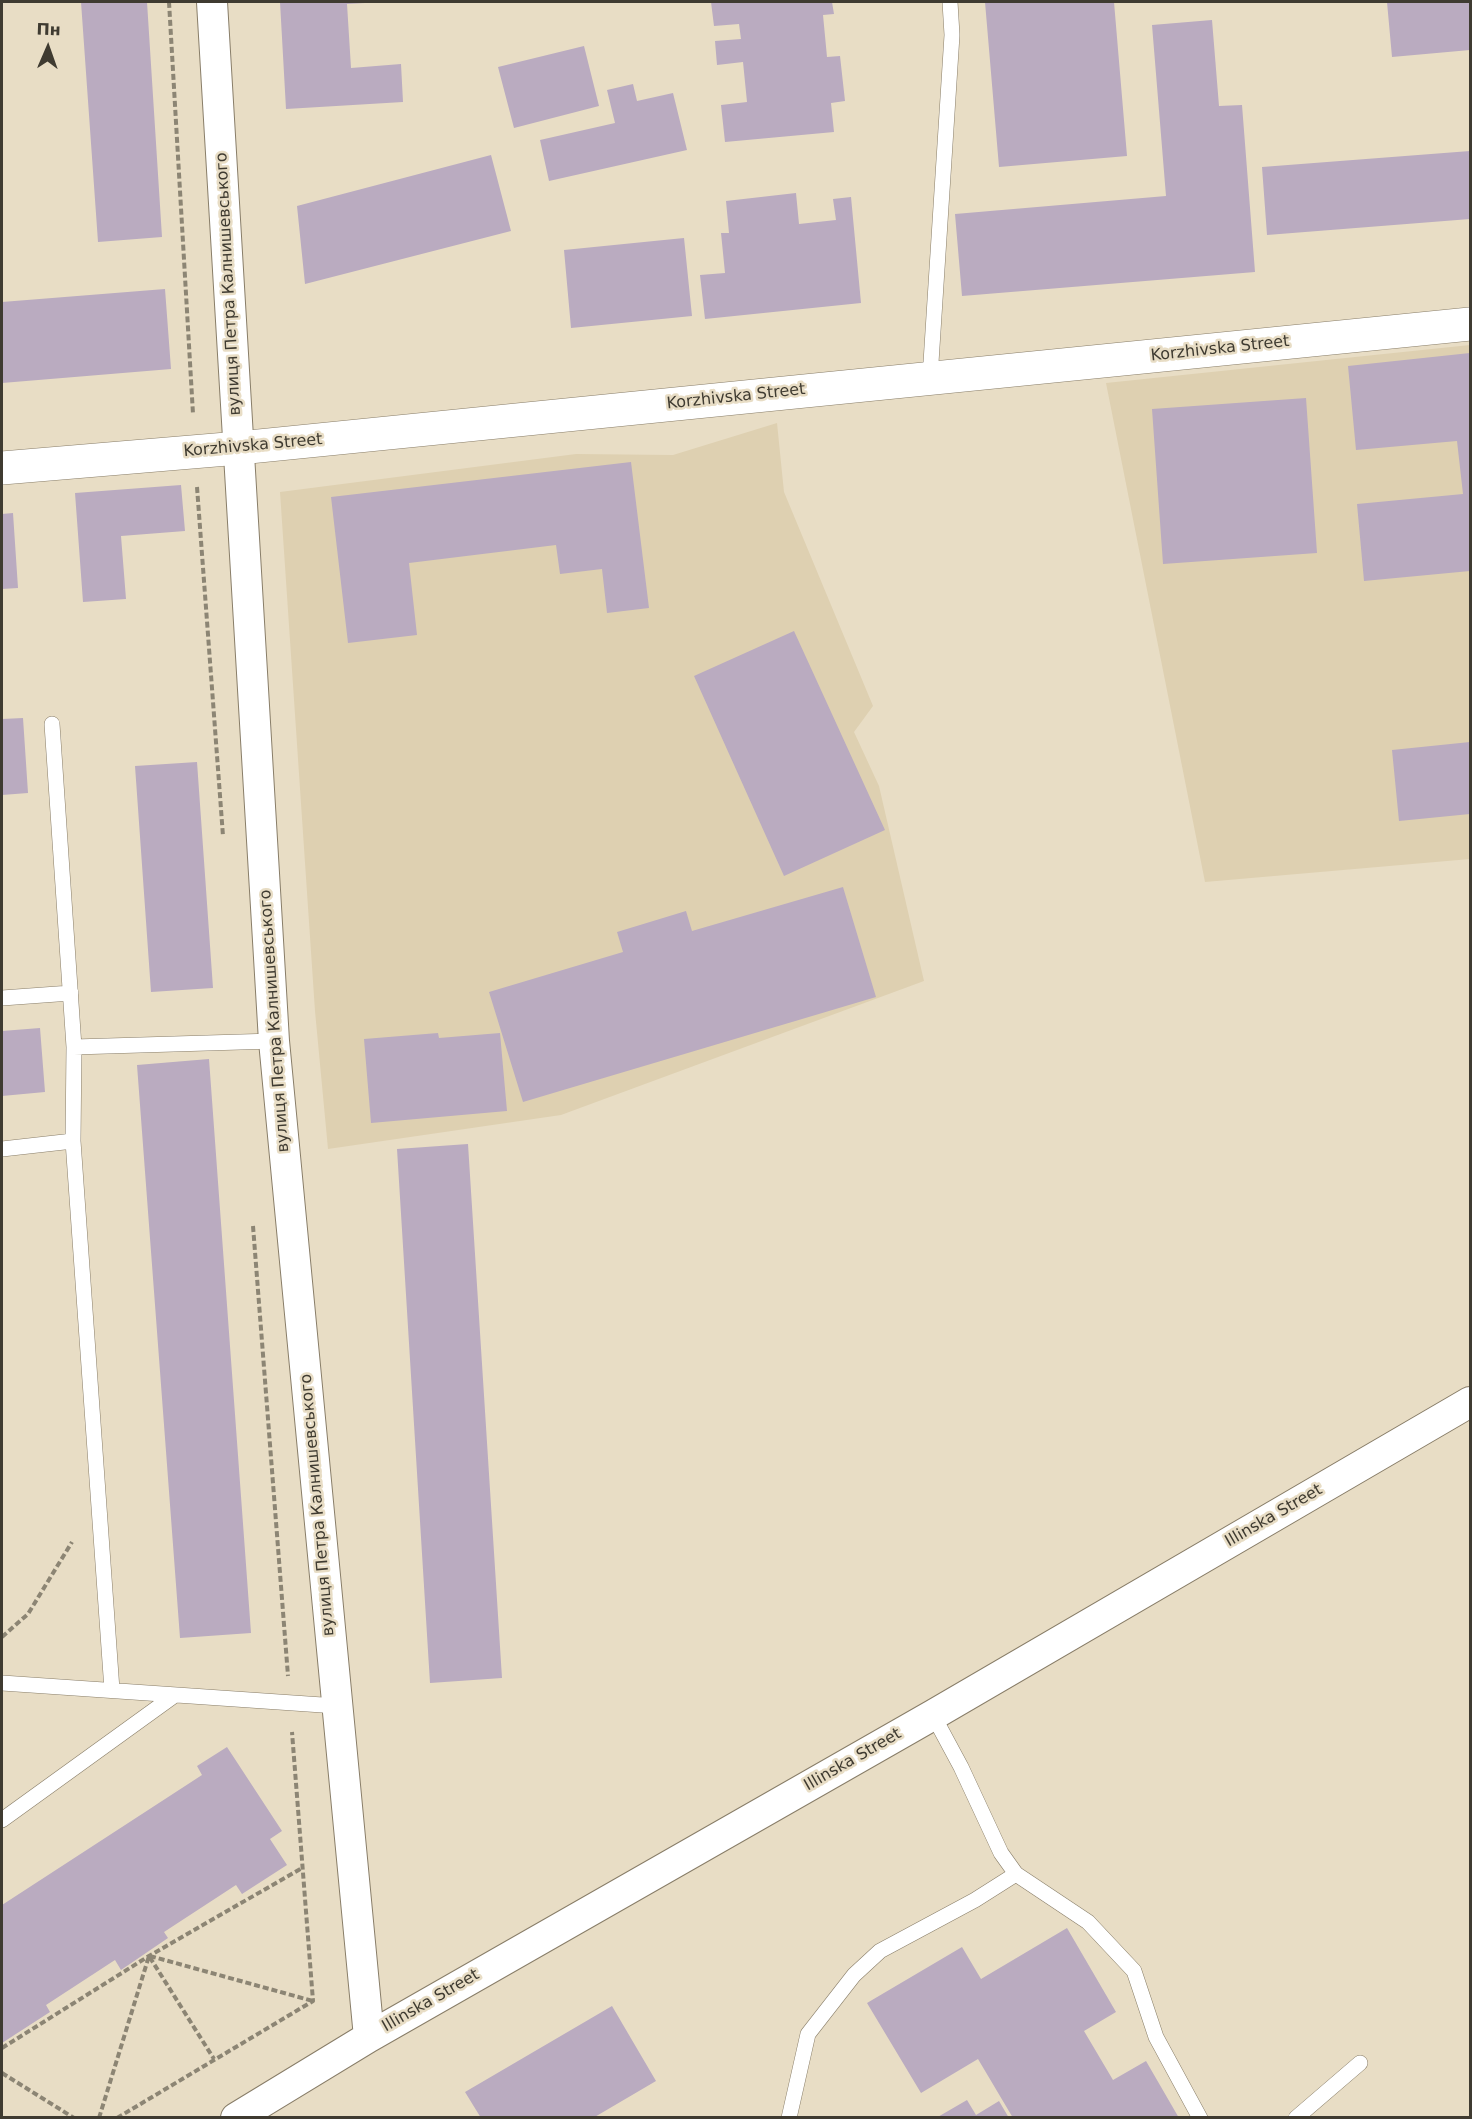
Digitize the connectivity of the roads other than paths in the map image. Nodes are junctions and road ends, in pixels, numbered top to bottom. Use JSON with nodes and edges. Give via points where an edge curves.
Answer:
{"nodes":[{"id":1,"x":212,"y":2,"type":"edge"},
{"id":2,"x":950,"y":2,"type":"edge"},
{"id":3,"x":1470,"y":324,"type":"edge"},
{"id":4,"x":930,"y":378,"type":"junction"},
{"id":5,"x":239,"y":447,"type":"junction"},
{"id":6,"x":2,"y":468,"type":"edge"},
{"id":7,"x":52,"y":724,"type":"dead end"},
{"id":8,"x":70,"y":993,"type":"junction"},
{"id":9,"x":2,"y":998,"type":"edge"},
{"id":10,"x":274,"y":1041,"type":"junction"},
{"id":11,"x":74,"y":1047,"type":"junction"},
{"id":12,"x":73,"y":1141,"type":"junction"},
{"id":13,"x":2,"y":1149,"type":"edge"},
{"id":14,"x":1470,"y":1402,"type":"edge"},
{"id":15,"x":2,"y":1683,"type":"edge"},
{"id":16,"x":111,"y":1690,"type":"junction"},
{"id":17,"x":175,"y":1695,"type":"junction"},
{"id":18,"x":337,"y":1706,"type":"junction"},
{"id":19,"x":933,"y":1714,"type":"junction"},
{"id":20,"x":2,"y":1820,"type":"edge"},
{"id":21,"x":1016,"y":1874,"type":"junction"},
{"id":22,"x":369,"y":2037,"type":"junction"},
{"id":23,"x":1360,"y":2063,"type":"dead end"},
{"id":24,"x":236,"y":2118,"type":"edge"},
{"id":25,"x":789,"y":2118,"type":"edge"},
{"id":26,"x":1200,"y":2118,"type":"edge"},
{"id":27,"x":1296,"y":2118,"type":"edge"}],
"edges":[{"from":1,"to":5,"type":"street","name":"вулиця Петра Калнишевського"},
{"from":2,"to":4,"type":"lane","via":[[952,35]]},
{"from":3,"to":4,"type":"street","name":"Korzhivska Street"},
{"from":4,"to":5,"type":"street","name":"Korzhivska Street"},
{"from":5,"to":6,"type":"street","name":"Korzhivska Street"},
{"from":5,"to":10,"type":"street","name":"вулиця Петра Калнишевського"},
{"from":7,"to":8,"type":"lane"},
{"from":8,"to":9,"type":"lane"},
{"from":8,"to":11,"type":"lane"},
{"from":10,"to":11,"type":"lane"},
{"from":10,"to":18,"type":"street","name":"вулиця Петра Калнишевського"},
{"from":11,"to":12,"type":"lane"},
{"from":12,"to":13,"type":"lane"},
{"from":12,"to":16,"type":"lane"},
{"from":14,"to":19,"type":"street","name":"Illinska Street"},
{"from":15,"to":16,"type":"lane"},
{"from":16,"to":17,"type":"lane"},
{"from":17,"to":18,"type":"lane"},
{"from":17,"to":20,"type":"lane"},
{"from":18,"to":22,"type":"street","name":"вулиця Петра Калнишевського"},
{"from":19,"to":21,"type":"lane","via":[[1001,1853]]},
{"from":19,"to":22,"type":"street","name":"Illinska Street"},
{"from":21,"to":25,"type":"lane","via":[[880,1951],[854,1975],[808,2034]]},
{"from":21,"to":26,"type":"lane","via":[[1088,1922],[1134,1971],[1156,2037]]},
{"from":22,"to":24,"type":"street","name":"Illinska Street"},
{"from":23,"to":27,"type":"lane"}]}
